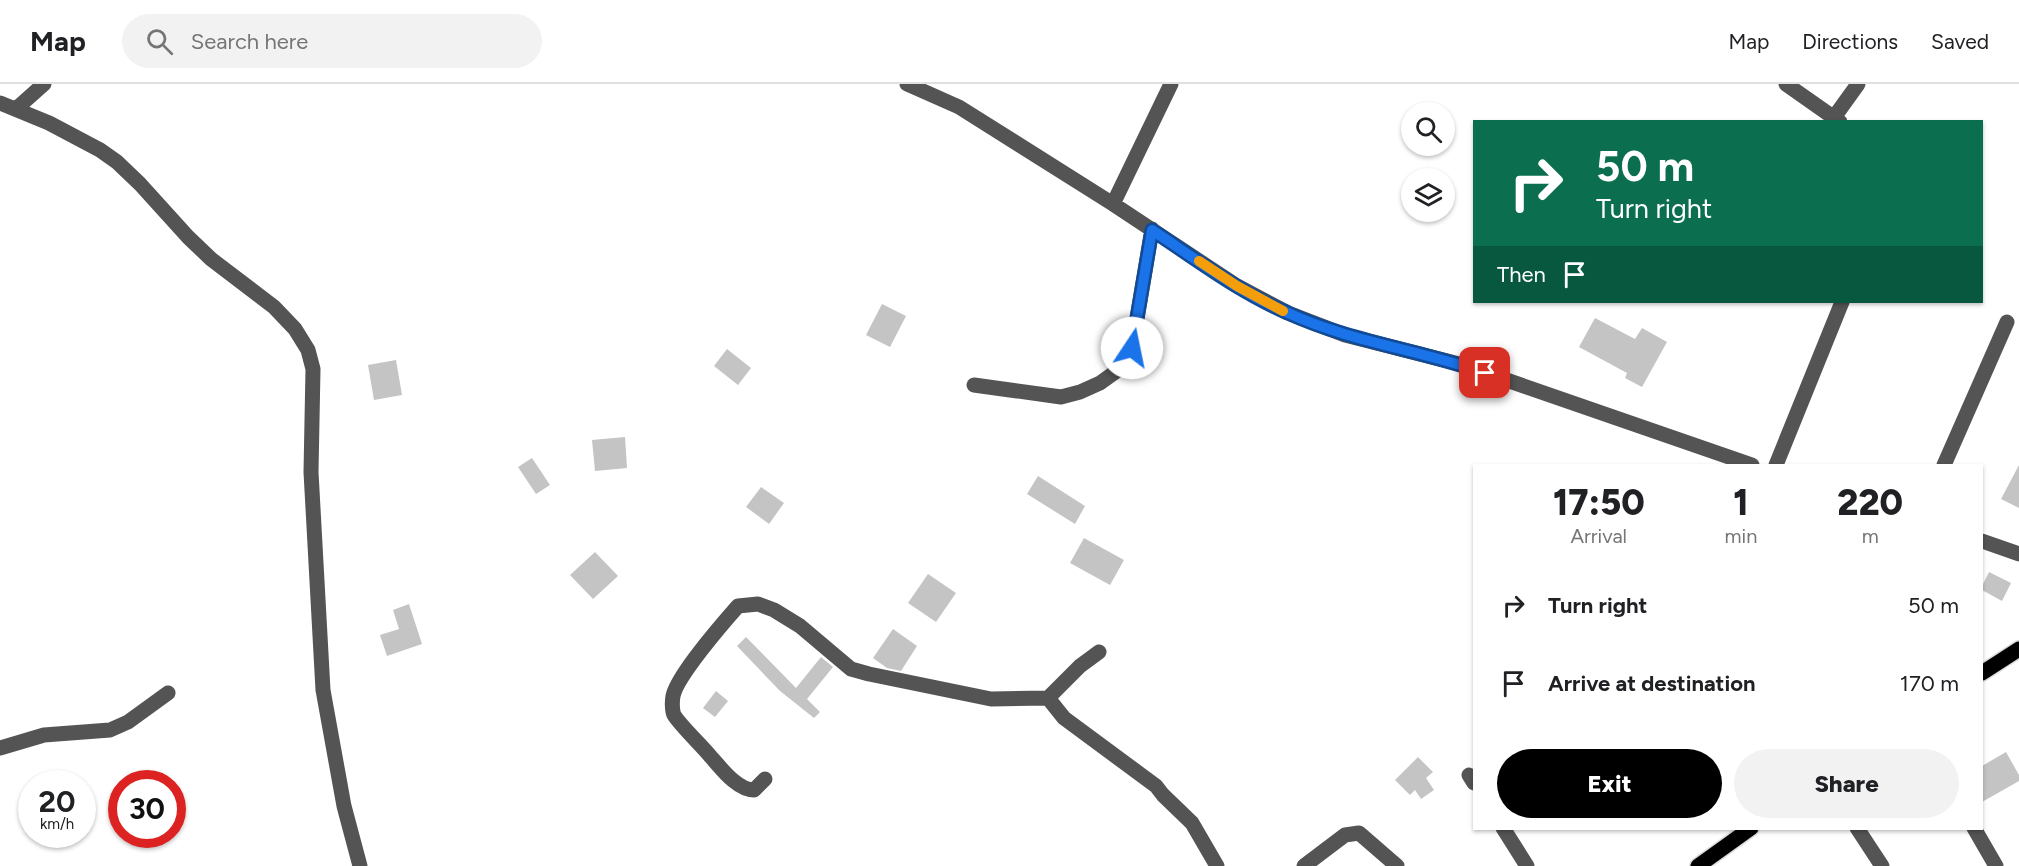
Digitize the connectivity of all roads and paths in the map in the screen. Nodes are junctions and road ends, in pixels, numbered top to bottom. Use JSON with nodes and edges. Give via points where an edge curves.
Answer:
{"nodes":[{"id":1,"x":44,"y":84,"type":"edge"},
{"id":2,"x":907,"y":84,"type":"edge"},
{"id":3,"x":1171,"y":84,"type":"edge"},
{"id":4,"x":1786,"y":84,"type":"edge"},
{"id":5,"x":1858,"y":84,"type":"edge"},
{"id":6,"x":0,"y":103,"type":"edge"},
{"id":7,"x":17,"y":108,"type":"junction"},
{"id":8,"x":1837,"y":119,"type":"edge"},
{"id":9,"x":1113,"y":204,"type":"junction"},
{"id":10,"x":1152,"y":230,"type":"junction"},
{"id":11,"x":1842,"y":303,"type":"edge"},
{"id":12,"x":2007,"y":322,"type":"dead end"},
{"id":13,"x":974,"y":385,"type":"dead end"},
{"id":14,"x":1749,"y":464,"type":"edge"},
{"id":15,"x":1776,"y":464,"type":"edge"},
{"id":16,"x":1944,"y":464,"type":"edge"},
{"id":17,"x":1983,"y":541,"type":"edge"},
{"id":18,"x":2019,"y":554,"type":"edge"},
{"id":19,"x":2019,"y":649,"type":"edge"},
{"id":20,"x":1099,"y":652,"type":"dead end"},
{"id":21,"x":1983,"y":672,"type":"edge"},
{"id":22,"x":168,"y":693,"type":"dead end"},
{"id":23,"x":1048,"y":698,"type":"junction"},
{"id":24,"x":0,"y":748,"type":"edge"},
{"id":25,"x":765,"y":779,"type":"dead end"},
{"id":26,"x":1504,"y":830,"type":"edge"},
{"id":27,"x":1747,"y":830,"type":"edge"},
{"id":28,"x":1858,"y":830,"type":"edge"},
{"id":29,"x":1975,"y":830,"type":"edge"},
{"id":30,"x":360,"y":866,"type":"edge"},
{"id":31,"x":1217,"y":866,"type":"edge"},
{"id":32,"x":1304,"y":866,"type":"edge"},
{"id":33,"x":1397,"y":866,"type":"edge"},
{"id":34,"x":1527,"y":866,"type":"edge"},
{"id":35,"x":1698,"y":866,"type":"edge"},
{"id":36,"x":1882,"y":866,"type":"edge"},
{"id":37,"x":1996,"y":866,"type":"edge"}],
"edges":[{"from":1,"to":7,"type":"street"},
{"from":2,"to":9,"type":"street","via":[[959,108]]},
{"from":3,"to":9,"type":"street"},
{"from":4,"to":8,"type":"street"},
{"from":5,"to":8,"type":"street"},
{"from":6,"to":7,"type":"street"},
{"from":7,"to":30,"type":"street","via":[[117,162],[211,259],[274,307],[308,350],[313,369],[311,472],[323,690],[344,806]]},
{"from":9,"to":10,"type":"street"},
{"from":10,"to":13,"type":"street","via":[[1132,348],[1121,368],[1100,382],[1061,398]]},
{"from":10,"to":14,"type":"street","via":[[1237,286],[1288,313],[1345,334],[1463,365]]},
{"from":11,"to":15,"type":"street"},
{"from":12,"to":16,"type":"street"},
{"from":17,"to":18,"type":"street"},
{"from":19,"to":21,"type":"main road"},
{"from":20,"to":23,"type":"street"},
{"from":22,"to":24,"type":"street","via":[[110,730],[44,735]]},
{"from":23,"to":25,"type":"street","via":[[991,699],[851,669],[800,626],[774,610],[758,604],[738,606],[680,682],[673,697],[674,714],[739,784],[754,790]]},
{"from":23,"to":31,"type":"street","via":[[1064,718],[1156,786],[1192,823]]},
{"from":26,"to":34,"type":"street"},
{"from":27,"to":35,"type":"main road"},
{"from":28,"to":36,"type":"street"},
{"from":29,"to":37,"type":"street"},
{"from":32,"to":33,"type":"street","via":[[1345,835],[1359,833]]}]}
